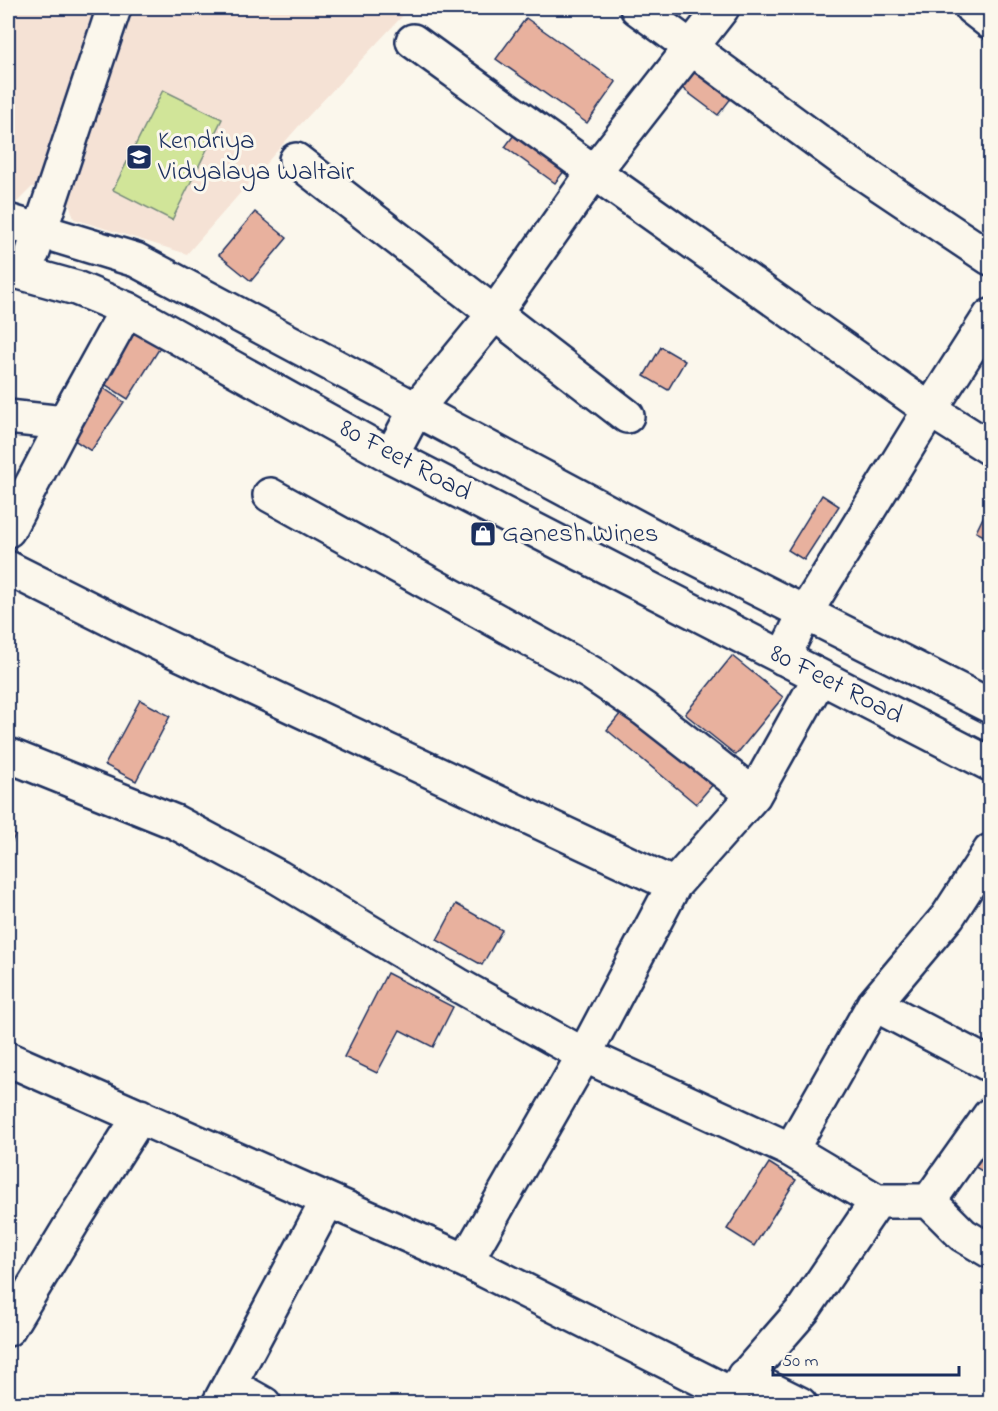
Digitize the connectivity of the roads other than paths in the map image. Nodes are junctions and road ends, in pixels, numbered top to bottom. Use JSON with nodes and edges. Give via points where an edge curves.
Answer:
{"nodes":[{"id":1,"x":114,"y":8,"type":"edge"},
{"id":2,"x":637,"y":8,"type":"edge"},
{"id":3,"x":722,"y":8,"type":"edge"},
{"id":4,"x":972,"y":8,"type":"edge"},
{"id":5,"x":990,"y":22,"type":"edge"},
{"id":6,"x":413,"y":41,"type":"dead end"},
{"id":7,"x":692,"y":47,"type":"junction"},
{"id":8,"x":296,"y":160,"type":"dead end"},
{"id":9,"x":594,"y":172,"type":"junction"},
{"id":10,"x":8,"y":221,"type":"edge"},
{"id":11,"x":39,"y":231,"type":"junction"},
{"id":12,"x":990,"y":258,"type":"edge"},
{"id":13,"x":17,"y":271,"type":"edge"},
{"id":14,"x":127,"y":309,"type":"junction"},
{"id":15,"x":495,"y":313,"type":"junction"},
{"id":16,"x":990,"y":316,"type":"edge"},
{"id":17,"x":416,"y":409,"type":"junction"},
{"id":18,"x":930,"y":410,"type":"junction"},
{"id":19,"x":627,"y":416,"type":"dead end"},
{"id":20,"x":8,"y":417,"type":"edge"},
{"id":21,"x":64,"y":423,"type":"junction"},
{"id":22,"x":990,"y":448,"type":"edge"},
{"id":23,"x":391,"y":456,"type":"junction"},
{"id":24,"x":270,"y":495,"type":"dead end"},
{"id":25,"x":8,"y":530,"type":"edge"},
{"id":26,"x":8,"y":568,"type":"edge"},
{"id":27,"x":805,"y":613,"type":"junction"},
{"id":28,"x":783,"y":658,"type":"junction"},
{"id":29,"x":820,"y":677,"type":"junction"},
{"id":30,"x":990,"y":706,"type":"edge"},
{"id":31,"x":8,"y":755,"type":"edge"},
{"id":32,"x":990,"y":764,"type":"edge"},
{"id":33,"x":754,"y":795,"type":"junction"},
{"id":34,"x":990,"y":851,"type":"edge"},
{"id":35,"x":674,"y":885,"type":"junction"},
{"id":36,"x":874,"y":1004,"type":"junction"},
{"id":37,"x":584,"y":1055,"type":"junction"},
{"id":38,"x":8,"y":1059,"type":"edge"},
{"id":39,"x":990,"y":1065,"type":"edge"},
{"id":40,"x":990,"y":1115,"type":"edge"},
{"id":41,"x":140,"y":1116,"type":"junction"},
{"id":42,"x":791,"y":1150,"type":"junction"},
{"id":43,"x":328,"y":1200,"type":"junction"},
{"id":44,"x":877,"y":1201,"type":"junction"},
{"id":45,"x":929,"y":1201,"type":"junction"},
{"id":46,"x":990,"y":1251,"type":"edge"},
{"id":47,"x":466,"y":1261,"type":"junction"},
{"id":48,"x":8,"y":1329,"type":"edge"},
{"id":49,"x":732,"y":1391,"type":"edge"},
{"id":50,"x":224,"y":1394,"type":"edge"},
{"id":51,"x":264,"y":1404,"type":"edge"},
{"id":52,"x":800,"y":1404,"type":"edge"}],
"edges":[{"from":1,"to":11,"type":"street"},
{"from":2,"to":7,"type":"street"},
{"from":3,"to":7,"type":"street"},
{"from":4,"to":5,"type":"street"},
{"from":6,"to":9,"type":"street"},
{"from":7,"to":9,"type":"street"},
{"from":7,"to":12,"type":"street","via":[[846,161]]},
{"from":8,"to":15,"type":"street"},
{"from":9,"to":15,"type":"street"},
{"from":9,"to":18,"type":"street"},
{"from":10,"to":11,"type":"street","name":"80 Feet Road"},
{"from":11,"to":13,"type":"street"},
{"from":11,"to":17,"type":"street","name":"80 Feet Road","via":[[136,260]]},
{"from":13,"to":14,"type":"street","name":"80 Feet Road","via":[[76,288]]},
{"from":14,"to":21,"type":"street"},
{"from":14,"to":23,"type":"street","name":"80 Feet Road"},
{"from":15,"to":17,"type":"street"},
{"from":15,"to":19,"type":"street"},
{"from":16,"to":18,"type":"street"},
{"from":17,"to":23,"type":"street"},
{"from":17,"to":27,"type":"street","name":"80 Feet Road"},
{"from":18,"to":22,"type":"street"},
{"from":18,"to":27,"type":"street"},
{"from":20,"to":21,"type":"street"},
{"from":21,"to":25,"type":"street"},
{"from":23,"to":28,"type":"street","name":"80 Feet Road"},
{"from":24,"to":33,"type":"street","via":[[591,673]]},
{"from":26,"to":35,"type":"street","via":[[164,646]]},
{"from":27,"to":28,"type":"street"},
{"from":27,"to":30,"type":"street","name":"80 Feet Road"},
{"from":28,"to":29,"type":"street","name":"80 Feet Road"},
{"from":29,"to":32,"type":"street","name":"80 Feet Road"},
{"from":29,"to":33,"type":"street"},
{"from":31,"to":37,"type":"street","via":[[176,822]]},
{"from":33,"to":35,"type":"street"},
{"from":34,"to":36,"type":"street","via":[[948,916]]},
{"from":35,"to":37,"type":"street"},
{"from":36,"to":39,"type":"street"},
{"from":36,"to":42,"type":"street"},
{"from":37,"to":42,"type":"street"},
{"from":37,"to":47,"type":"street"},
{"from":38,"to":41,"type":"street"},
{"from":40,"to":45,"type":"street"},
{"from":41,"to":43,"type":"street"},
{"from":41,"to":48,"type":"street"},
{"from":42,"to":44,"type":"street"},
{"from":43,"to":47,"type":"street"},
{"from":43,"to":50,"type":"street"},
{"from":44,"to":45,"type":"street"},
{"from":44,"to":49,"type":"street","via":[[803,1310]]},
{"from":45,"to":46,"type":"street","via":[[963,1235]]},
{"from":47,"to":49,"type":"street"},
{"from":49,"to":52,"type":"street"},
{"from":50,"to":51,"type":"street"}]}
